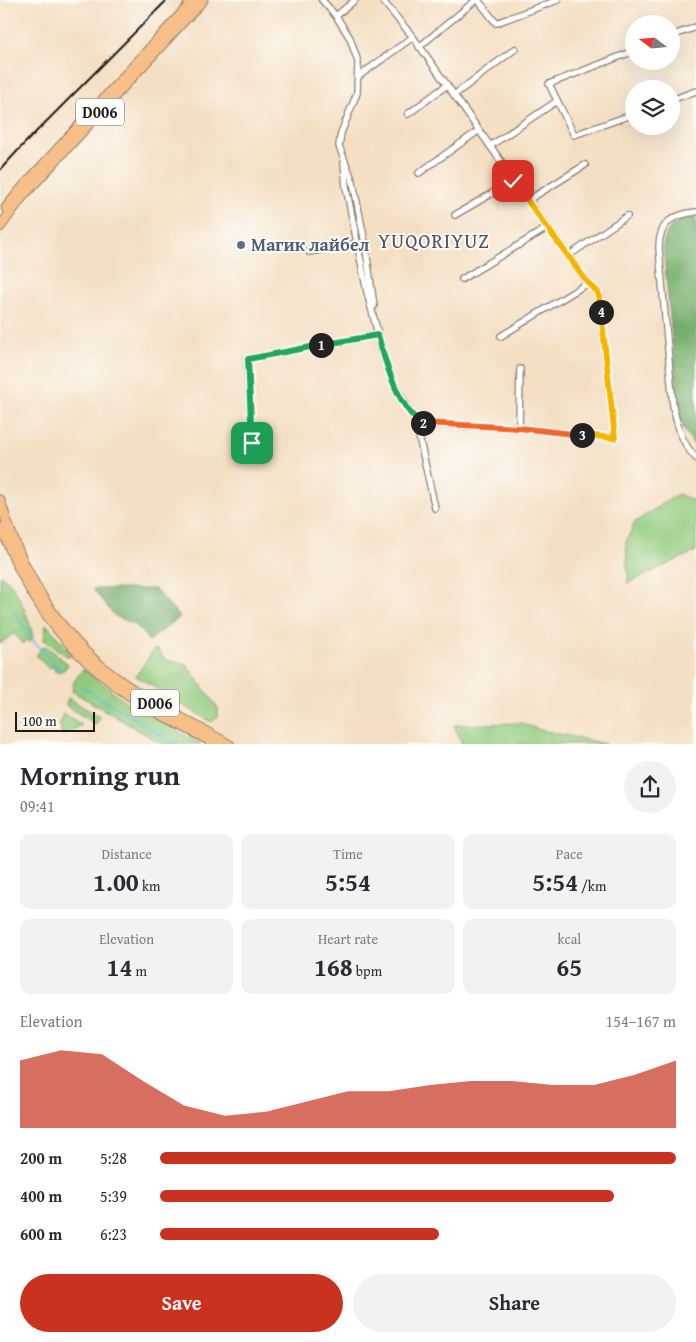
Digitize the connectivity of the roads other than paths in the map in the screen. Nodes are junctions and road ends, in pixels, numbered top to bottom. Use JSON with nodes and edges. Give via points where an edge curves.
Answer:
{"nodes":[{"id":1,"x":194,"y":0,"type":"edge"},
{"id":2,"x":203,"y":0,"type":"edge"},
{"id":3,"x":322,"y":0,"type":"edge"},
{"id":4,"x":355,"y":0,"type":"edge"},
{"id":5,"x":382,"y":0,"type":"edge"},
{"id":6,"x":477,"y":0,"type":"edge"},
{"id":7,"x":558,"y":0,"type":"edge"},
{"id":8,"x":336,"y":16,"type":"junction"},
{"id":9,"x":696,"y":27,"type":"edge"},
{"id":10,"x":680,"y":33,"type":"edge"},
{"id":11,"x":413,"y":37,"type":"junction"},
{"id":12,"x":419,"y":47,"type":"junction"},
{"id":13,"x":515,"y":49,"type":"dead end"},
{"id":14,"x":625,"y":54,"type":"edge"},
{"id":15,"x":359,"y":76,"type":"junction"},
{"id":16,"x":447,"y":86,"type":"junction"},
{"id":17,"x":696,"y":91,"type":"edge"},
{"id":18,"x":454,"y":95,"type":"junction"},
{"id":19,"x":680,"y":97,"type":"edge"},
{"id":20,"x":557,"y":101,"type":"junction"},
{"id":21,"x":408,"y":114,"type":"dead end"},
{"id":22,"x":625,"y":117,"type":"edge"},
{"id":23,"x":478,"y":131,"type":"junction"},
{"id":24,"x":490,"y":146,"type":"junction"},
{"id":25,"x":344,"y":163,"type":"junction"},
{"id":26,"x":585,"y":165,"type":"dead end"},
{"id":27,"x":419,"y":173,"type":"dead end"},
{"id":28,"x":513,"y":181,"type":"junction"},
{"id":29,"x":527,"y":201,"type":"junction"},
{"id":30,"x":696,"y":212,"type":"edge"},
{"id":31,"x":455,"y":215,"type":"dead end"},
{"id":32,"x":0,"y":216,"type":"edge"},
{"id":33,"x":627,"y":216,"type":"dead end"},
{"id":34,"x":0,"y":227,"type":"edge"},
{"id":35,"x":548,"y":228,"type":"junction"},
{"id":36,"x":365,"y":243,"type":"junction"},
{"id":37,"x":358,"y":244,"type":"junction"},
{"id":38,"x":309,"y":252,"type":"dead end"},
{"id":39,"x":568,"y":256,"type":"junction"},
{"id":40,"x":462,"y":280,"type":"dead end"},
{"id":41,"x":588,"y":283,"type":"junction"},
{"id":42,"x":374,"y":316,"type":"junction"},
{"id":43,"x":378,"y":335,"type":"junction"},
{"id":44,"x":501,"y":336,"type":"dead end"},
{"id":45,"x":520,"y":369,"type":"dead end"},
{"id":46,"x":420,"y":422,"type":"junction"},
{"id":47,"x":519,"y":428,"type":"junction"},
{"id":48,"x":252,"y":443,"type":"dead end"},
{"id":49,"x":696,"y":458,"type":"edge"},
{"id":50,"x":0,"y":500,"type":"edge"},
{"id":51,"x":435,"y":508,"type":"dead end"},
{"id":52,"x":0,"y":521,"type":"edge"},
{"id":53,"x":83,"y":654,"type":"junction"},
{"id":54,"x":217,"y":744,"type":"edge"},
{"id":55,"x":230,"y":744,"type":"edge"}],
"edges":[{"from":1,"to":32,"type":"main road","number":"D006"},
{"from":2,"to":34,"type":"main road","number":"D006","via":[[23,196]]},
{"from":3,"to":8,"type":"street"},
{"from":4,"to":8,"type":"street"},
{"from":5,"to":11,"type":"street"},
{"from":6,"to":7,"type":"street","via":[[496,23]]},
{"from":6,"to":12,"type":"street"},
{"from":8,"to":15,"type":"street","via":[[354,47]]},
{"from":9,"to":10,"type":"street"},
{"from":11,"to":12,"type":"street"},
{"from":11,"to":15,"type":"street"},
{"from":12,"to":16,"type":"street"},
{"from":13,"to":18,"type":"street"},
{"from":14,"to":20,"type":"street","via":[[549,84]]},
{"from":15,"to":25,"type":"street","via":[[357,93],[338,146]]},
{"from":16,"to":18,"type":"street"},
{"from":16,"to":21,"type":"street"},
{"from":17,"to":19,"type":"street"},
{"from":18,"to":23,"type":"street"},
{"from":20,"to":22,"type":"street","via":[[574,135]]},
{"from":20,"to":24,"type":"street"},
{"from":23,"to":24,"type":"street"},
{"from":23,"to":27,"type":"street"},
{"from":24,"to":28,"type":"street"},
{"from":25,"to":36,"type":"street","via":[[353,182]]},
{"from":25,"to":37,"type":"street"},
{"from":26,"to":29,"type":"street"},
{"from":28,"to":29,"type":"street"},
{"from":28,"to":31,"type":"street"},
{"from":29,"to":35,"type":"street"},
{"from":30,"to":49,"type":"street","via":[[677,215],[668,222],[660,234],[659,250],[673,406],[681,435]]},
{"from":33,"to":39,"type":"street"},
{"from":35,"to":39,"type":"street"},
{"from":35,"to":40,"type":"street"},
{"from":36,"to":37,"type":"street"},
{"from":36,"to":42,"type":"street","via":[[374,295]]},
{"from":37,"to":38,"type":"street"},
{"from":37,"to":42,"type":"street"},
{"from":39,"to":41,"type":"street"},
{"from":41,"to":44,"type":"street"},
{"from":41,"to":47,"type":"street","via":[[599,293],[615,438]]},
{"from":42,"to":43,"type":"street"},
{"from":43,"to":46,"type":"street","via":[[394,384],[411,414]]},
{"from":43,"to":48,"type":"street","via":[[248,359]]},
{"from":45,"to":47,"type":"street"},
{"from":46,"to":47,"type":"street"},
{"from":46,"to":51,"type":"street","via":[[418,432]]},
{"from":50,"to":53,"type":"main road","number":"D006","via":[[14,542],[32,580]]},
{"from":52,"to":53,"type":"main road","number":"D006","via":[[29,588],[50,620]]},
{"from":53,"to":54,"type":"main road","number":"D006","via":[[103,677],[140,702]]},
{"from":53,"to":55,"type":"main road","number":"D006","via":[[136,691]]}]}
